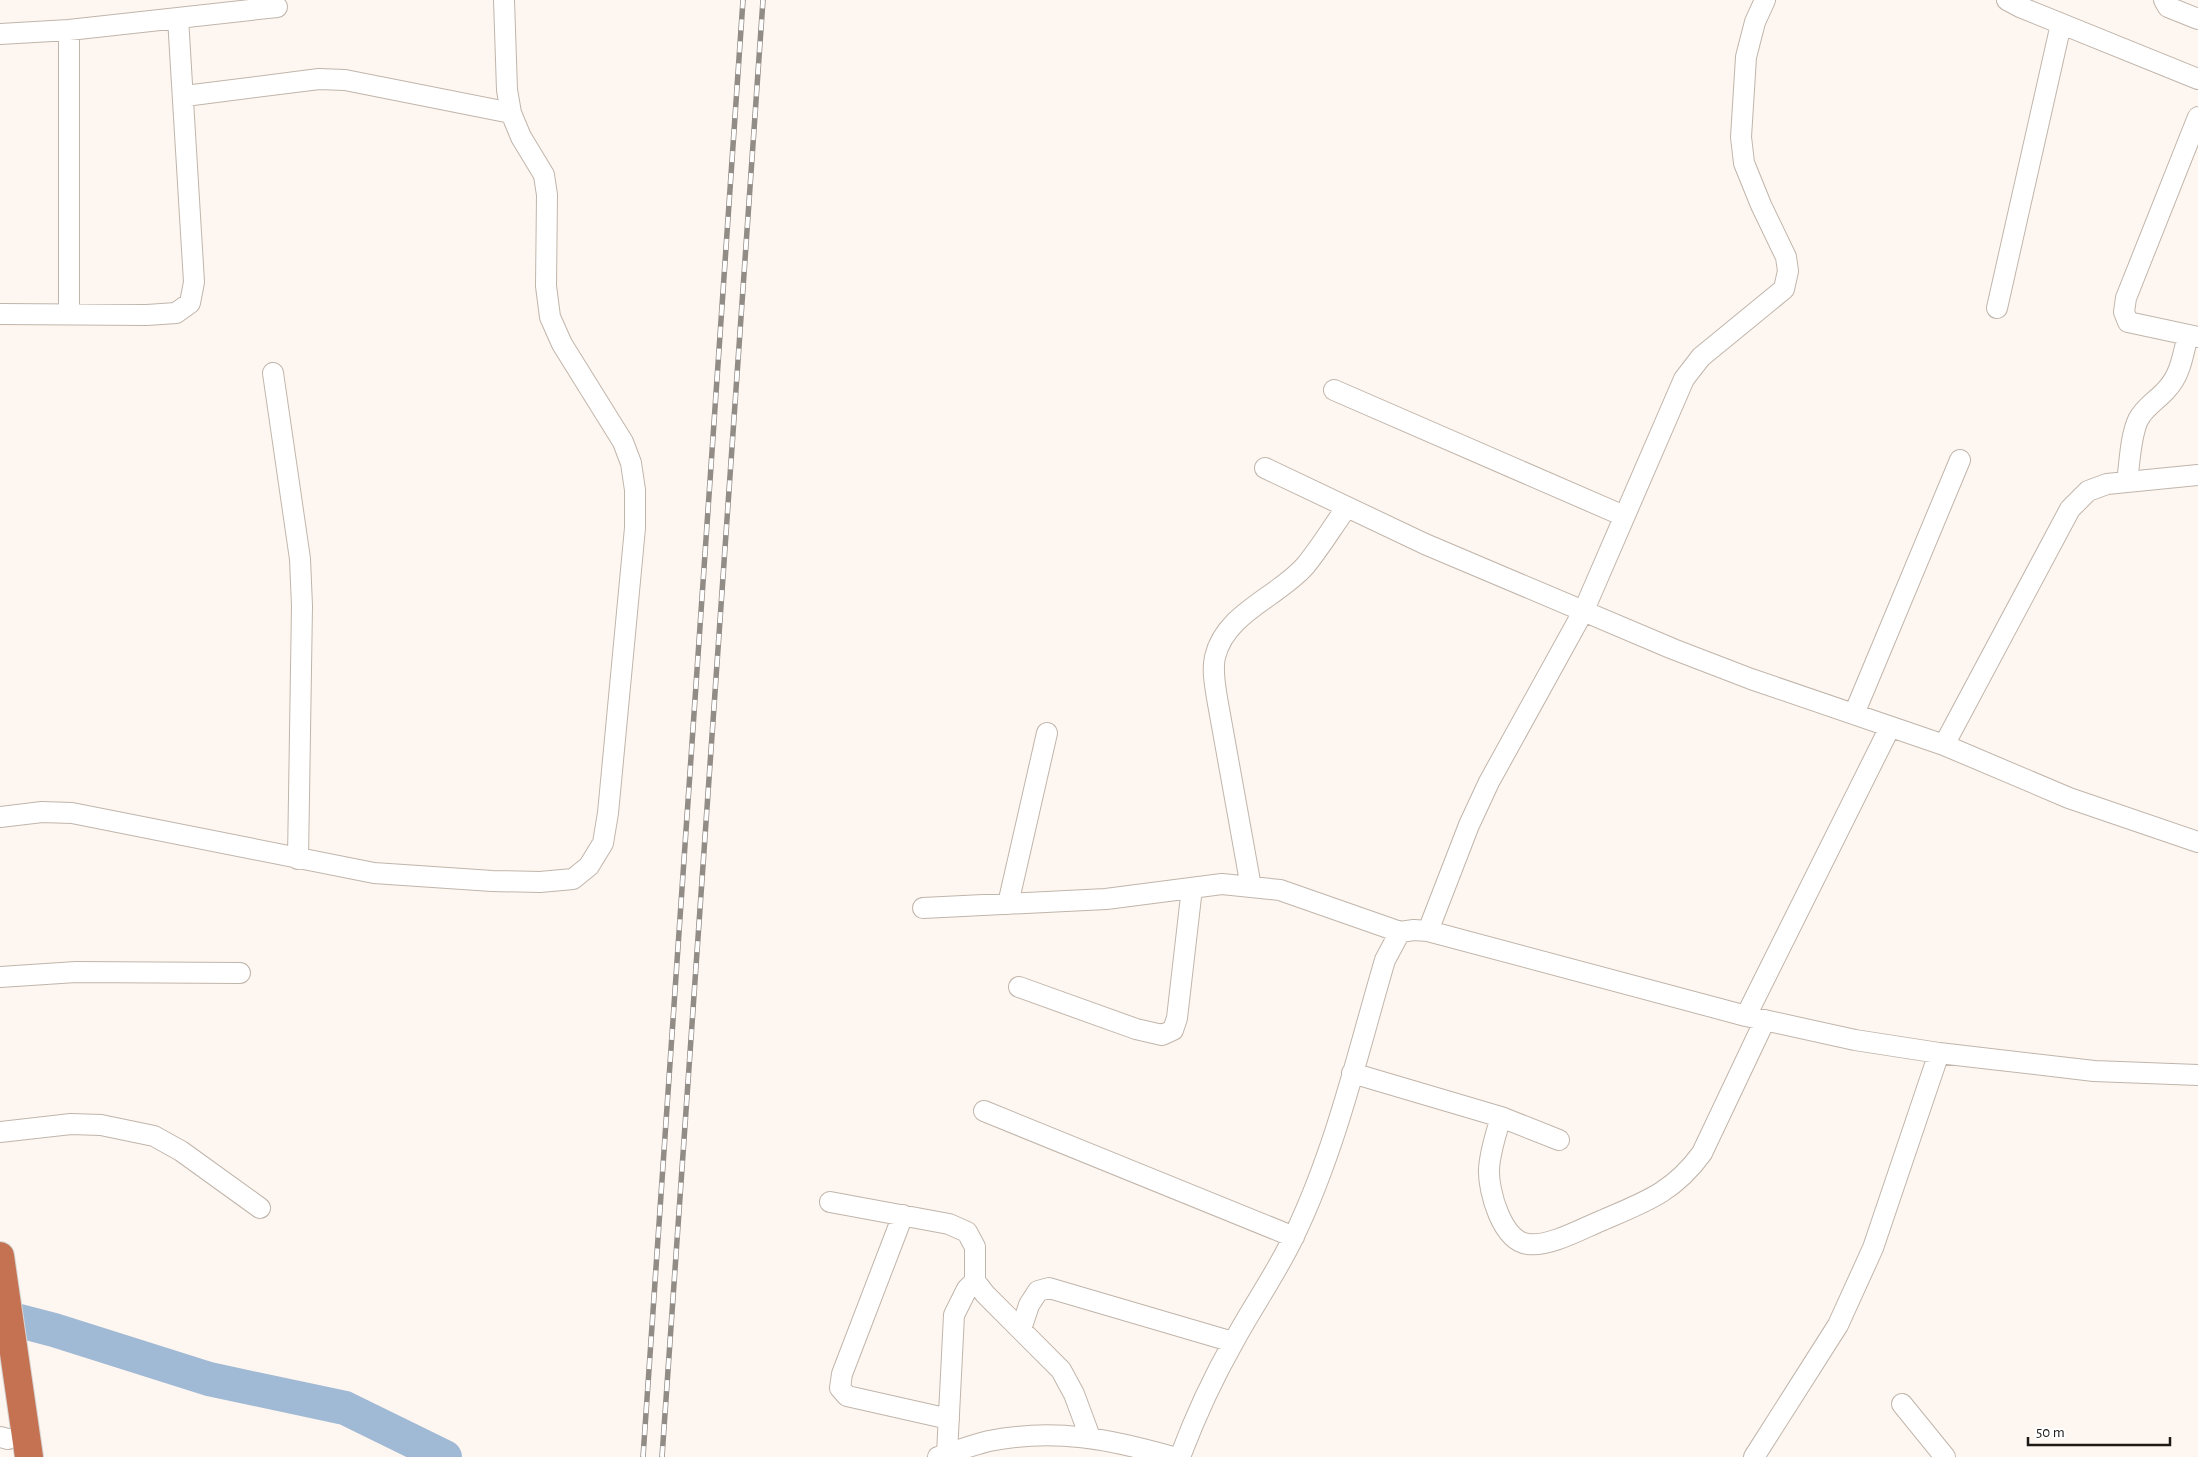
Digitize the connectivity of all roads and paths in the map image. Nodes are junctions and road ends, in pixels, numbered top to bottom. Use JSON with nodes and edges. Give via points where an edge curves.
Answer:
{"nodes":[{"id":1,"x":504,"y":0,"type":"edge"},
{"id":2,"x":1765,"y":0,"type":"edge"},
{"id":3,"x":2007,"y":0,"type":"edge"},
{"id":4,"x":2164,"y":0,"type":"edge"},
{"id":5,"x":277,"y":7,"type":"dead end"},
{"id":6,"x":178,"y":18,"type":"junction"},
{"id":7,"x":2198,"y":19,"type":"edge"},
{"id":8,"x":2061,"y":24,"type":"junction"},
{"id":9,"x":69,"y":30,"type":"junction"},
{"id":10,"x":0,"y":34,"type":"edge"},
{"id":11,"x":2198,"y":79,"type":"edge"},
{"id":12,"x":185,"y":96,"type":"junction"},
{"id":13,"x":511,"y":113,"type":"junction"},
{"id":14,"x":2198,"y":116,"type":"edge"},
{"id":15,"x":2191,"y":157,"type":"edge"},
{"id":16,"x":1997,"y":308,"type":"dead end"},
{"id":17,"x":0,"y":314,"type":"edge"},
{"id":18,"x":69,"y":314,"type":"junction"},
{"id":19,"x":2193,"y":336,"type":"edge"},
{"id":20,"x":273,"y":373,"type":"dead end"},
{"id":21,"x":1334,"y":390,"type":"dead end"},
{"id":22,"x":1960,"y":460,"type":"dead end"},
{"id":23,"x":1265,"y":468,"type":"dead end"},
{"id":24,"x":2198,"y":475,"type":"edge"},
{"id":25,"x":2162,"y":478,"type":"junction"},
{"id":26,"x":2127,"y":481,"type":"junction"},
{"id":27,"x":2198,"y":489,"type":"edge"},
{"id":28,"x":1346,"y":507,"type":"junction"},
{"id":29,"x":1624,"y":516,"type":"junction"},
{"id":30,"x":1584,"y":610,"type":"junction"},
{"id":31,"x":1854,"y":714,"type":"junction"},
{"id":32,"x":1890,"y":727,"type":"junction"},
{"id":33,"x":1047,"y":733,"type":"dead end"},
{"id":34,"x":1944,"y":745,"type":"junction"},
{"id":35,"x":0,"y":817,"type":"edge"},
{"id":36,"x":2198,"y":842,"type":"edge"},
{"id":37,"x":298,"y":859,"type":"junction"},
{"id":38,"x":1251,"y":887,"type":"junction"},
{"id":39,"x":1192,"y":888,"type":"junction"},
{"id":40,"x":1008,"y":904,"type":"junction"},
{"id":41,"x":923,"y":908,"type":"dead end"},
{"id":42,"x":1428,"y":931,"type":"junction"},
{"id":43,"x":1400,"y":932,"type":"junction"},
{"id":44,"x":240,"y":973,"type":"dead end"},
{"id":45,"x":0,"y":977,"type":"edge"},
{"id":46,"x":1019,"y":987,"type":"dead end"},
{"id":47,"x":1755,"y":1018,"type":"junction"},
{"id":48,"x":1939,"y":1053,"type":"junction"},
{"id":49,"x":1352,"y":1073,"type":"junction"},
{"id":50,"x":2198,"y":1074,"type":"edge"},
{"id":51,"x":984,"y":1111,"type":"dead end"},
{"id":52,"x":1501,"y":1117,"type":"junction"},
{"id":53,"x":0,"y":1132,"type":"edge"},
{"id":54,"x":1559,"y":1140,"type":"dead end"},
{"id":55,"x":830,"y":1202,"type":"dead end"},
{"id":56,"x":260,"y":1208,"type":"dead end"},
{"id":57,"x":902,"y":1215,"type":"junction"},
{"id":58,"x":1294,"y":1237,"type":"junction"},
{"id":59,"x":1,"y":1265,"type":"edge"},
{"id":60,"x":976,"y":1281,"type":"junction"},
{"id":61,"x":1021,"y":1329,"type":"junction"},
{"id":62,"x":1233,"y":1342,"type":"junction"},
{"id":63,"x":8,"y":1371,"type":"edge"},
{"id":64,"x":1902,"y":1404,"type":"dead end"},
{"id":65,"x":949,"y":1419,"type":"junction"},
{"id":66,"x":1090,"y":1437,"type":"junction"},
{"id":67,"x":6,"y":1444,"type":"edge"},
{"id":68,"x":942,"y":1456,"type":"edge"},
{"id":69,"x":30,"y":1457,"type":"edge"},
{"id":70,"x":1174,"y":1457,"type":"edge"},
{"id":71,"x":1180,"y":1457,"type":"edge"},
{"id":72,"x":1754,"y":1457,"type":"edge"},
{"id":73,"x":1945,"y":1457,"type":"edge"}],
"edges":[{"from":1,"to":13,"type":"street","via":[[507,90]]},
{"from":2,"to":29,"type":"street","via":[[1755,22],[1746,57],[1741,137],[1744,163],[1786,257],[1788,271],[1784,290],[1701,357],[1684,378]]},
{"from":3,"to":8,"type":"street"},
{"from":4,"to":7,"type":"street","via":[[2168,7]]},
{"from":5,"to":6,"type":"street"},
{"from":6,"to":9,"type":"street"},
{"from":6,"to":12,"type":"street"},
{"from":8,"to":11,"type":"street"},
{"from":8,"to":16,"type":"street"},
{"from":9,"to":10,"type":"street"},
{"from":9,"to":18,"type":"street"},
{"from":12,"to":13,"type":"street","via":[[319,79],[345,80]]},
{"from":12,"to":18,"type":"street","via":[[194,282],[190,303],[176,313]]},
{"from":13,"to":37,"type":"street","via":[[544,175],[547,195],[546,286],[550,317],[562,344],[623,442],[631,463],[635,490],[635,528],[603,843],[590,866],[573,879],[540,882],[374,873]]},
{"from":14,"to":15,"type":"street"},
{"from":15,"to":19,"type":"street","via":[[2126,298],[2124,312],[2128,322]]},
{"from":17,"to":18,"type":"street"},
{"from":19,"to":26,"type":"street","via":[[2175,380],[2139,419]]},
{"from":20,"to":37,"type":"street","via":[[300,559]]},
{"from":21,"to":29,"type":"street"},
{"from":22,"to":31,"type":"street"},
{"from":23,"to":28,"type":"street"},
{"from":24,"to":25,"type":"street"},
{"from":25,"to":26,"type":"street"},
{"from":25,"to":27,"type":"street"},
{"from":26,"to":34,"type":"street","via":[[2088,491],[2070,509]]},
{"from":28,"to":30,"type":"street","via":[[1425,544]]},
{"from":28,"to":38,"type":"street","via":[[1304,566],[1235,622],[1215,656],[1217,698]]},
{"from":29,"to":30,"type":"street"},
{"from":30,"to":31,"type":"street","via":[[1673,649]]},
{"from":30,"to":42,"type":"street","via":[[1489,782]]},
{"from":31,"to":32,"type":"street"},
{"from":32,"to":34,"type":"street"},
{"from":32,"to":47,"type":"street"},
{"from":33,"to":40,"type":"street"},
{"from":34,"to":36,"type":"street","via":[[2069,798]]},
{"from":35,"to":37,"type":"street","via":[[42,812],[72,813]]},
{"from":38,"to":39,"type":"street","via":[[1222,884]]},
{"from":38,"to":43,"type":"street","via":[[1280,890]]},
{"from":39,"to":40,"type":"street","via":[[1106,899]]},
{"from":39,"to":46,"type":"street","via":[[1173,1030],[1162,1035],[1136,1029]]},
{"from":40,"to":41,"type":"street"},
{"from":42,"to":43,"type":"street"},
{"from":42,"to":47,"type":"street"},
{"from":43,"to":49,"type":"street","via":[[1385,960]]},
{"from":44,"to":45,"type":"street","via":[[76,972]]},
{"from":47,"to":48,"type":"street","via":[[1855,1040]]},
{"from":47,"to":52,"type":"street","via":[[1702,1153],[1689,1172],[1647,1202],[1547,1243],[1527,1244],[1512,1236],[1501,1220],[1490,1190],[1492,1147]]},
{"from":48,"to":50,"type":"street","via":[[2094,1071]]},
{"from":48,"to":72,"type":"street","via":[[1873,1248],[1838,1325]]},
{"from":49,"to":52,"type":"street"},
{"from":49,"to":58,"type":"street","via":[[1328,1151]]},
{"from":51,"to":58,"type":"street"},
{"from":52,"to":54,"type":"street"},
{"from":53,"to":56,"type":"street","via":[[71,1124],[101,1125],[154,1136],[181,1151]]},
{"from":55,"to":57,"type":"street"},
{"from":57,"to":60,"type":"street","via":[[949,1224],[967,1232],[975,1247]]},
{"from":57,"to":65,"type":"street","via":[[842,1374],[840,1388],[847,1396]]},
{"from":58,"to":62,"type":"street"},
{"from":59,"to":63,"type":"highway"},
{"from":60,"to":61,"type":"street"},
{"from":60,"to":65,"type":"street","via":[[967,1289],[954,1315]]},
{"from":61,"to":62,"type":"street","via":[[1038,1291],[1049,1288]]},
{"from":61,"to":66,"type":"street","via":[[1061,1370]]},
{"from":62,"to":71,"type":"street","via":[[1193,1422]]},
{"from":63,"to":67,"type":"highway"},
{"from":63,"to":69,"type":"highway"},
{"from":64,"to":73,"type":"street"},
{"from":65,"to":68,"type":"street"},
{"from":66,"to":68,"type":"street","via":[[1022,1436],[987,1441]]},
{"from":66,"to":70,"type":"street"}]}
